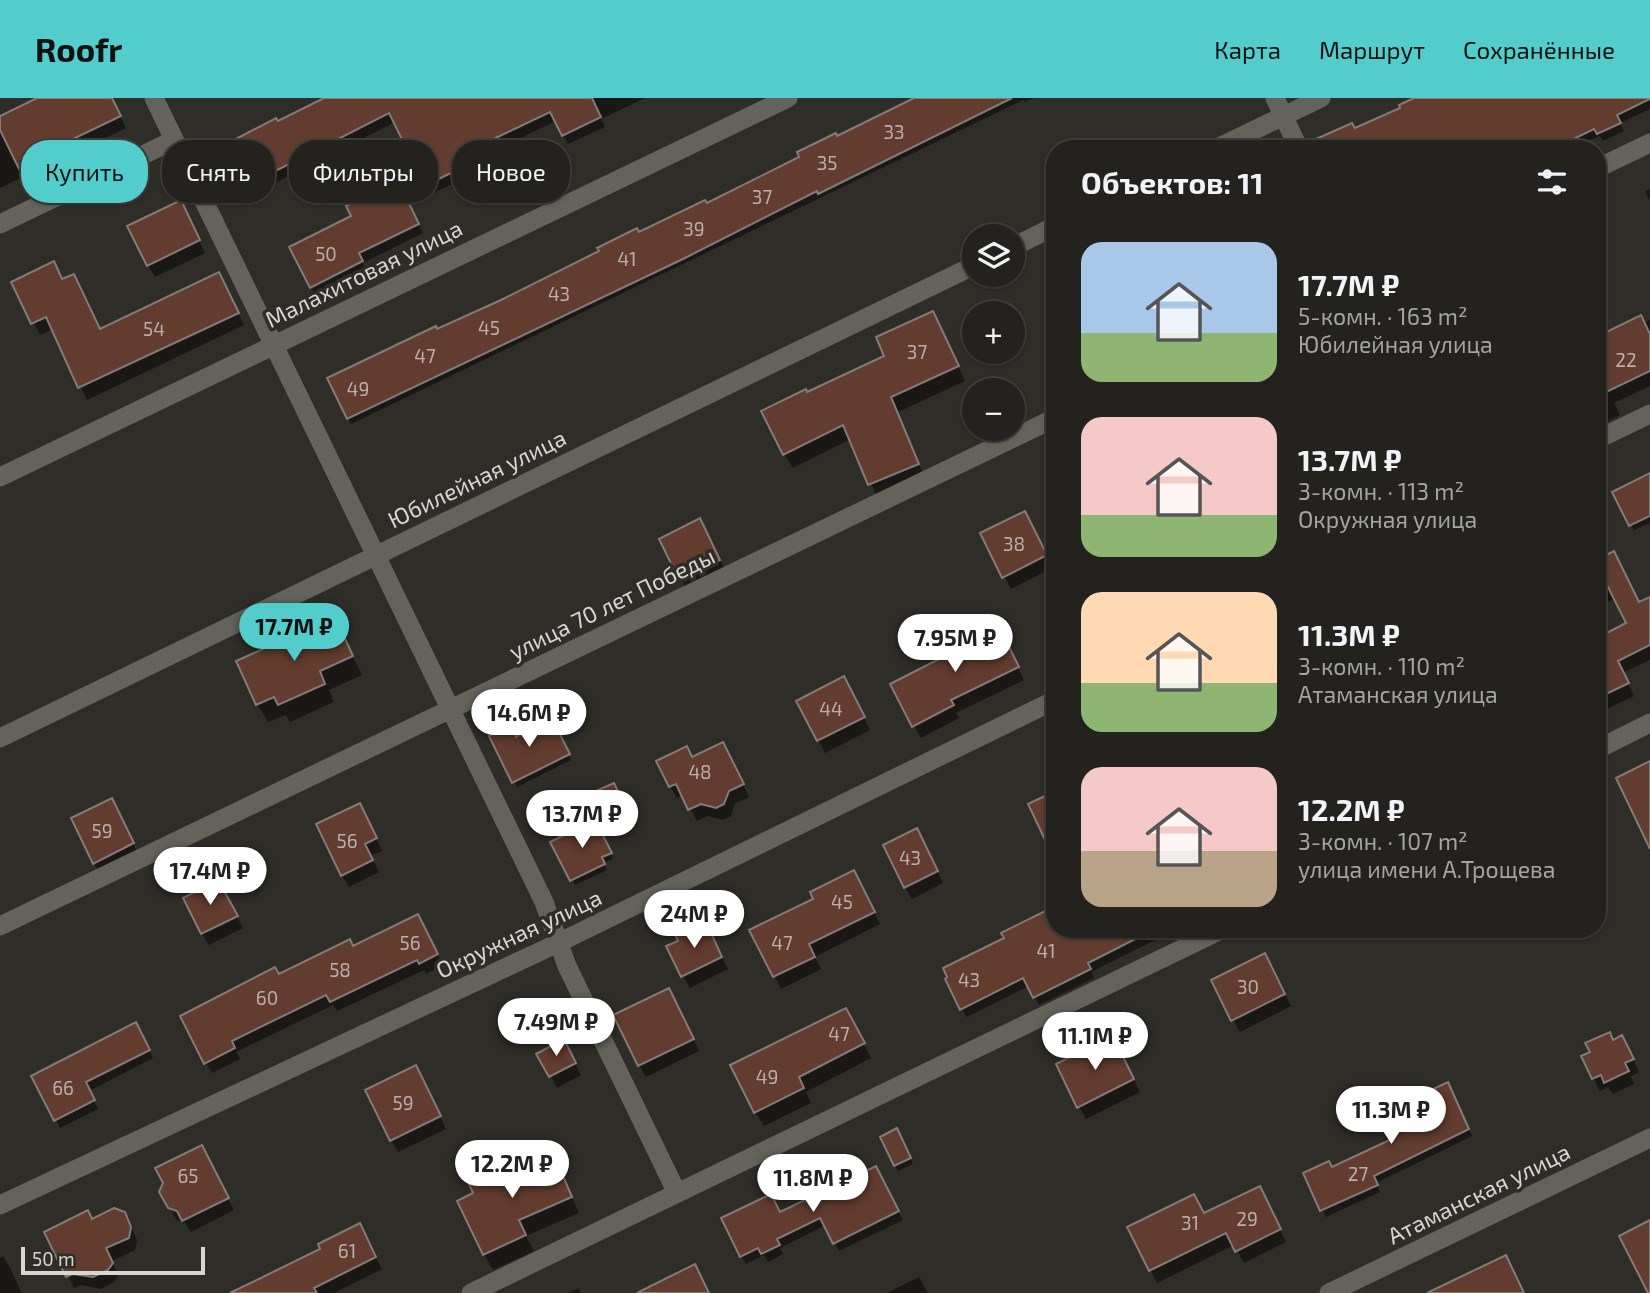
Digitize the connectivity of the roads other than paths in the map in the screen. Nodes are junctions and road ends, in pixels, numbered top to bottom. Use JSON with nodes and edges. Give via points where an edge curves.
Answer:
{"nodes":[{"id":1,"x":154,"y":98,"type":"edge"},
{"id":2,"x":788,"y":98,"type":"edge"},
{"id":3,"x":1321,"y":98,"type":"edge"},
{"id":4,"x":1279,"y":107,"type":"edge"},
{"id":5,"x":174,"y":140,"type":"edge"},
{"id":6,"x":1230,"y":140,"type":"edge"},
{"id":7,"x":1295,"y":140,"type":"edge"},
{"id":8,"x":1650,"y":143,"type":"edge"},
{"id":9,"x":162,"y":146,"type":"edge"},
{"id":10,"x":1606,"y":164,"type":"edge"},
{"id":11,"x":205,"y":203,"type":"edge"},
{"id":12,"x":0,"y":224,"type":"edge"},
{"id":13,"x":1046,"y":230,"type":"edge"},
{"id":14,"x":1025,"y":241,"type":"edge"},
{"id":15,"x":962,"y":271,"type":"edge"},
{"id":16,"x":274,"y":345,"type":"junction"},
{"id":17,"x":1650,"y":414,"type":"edge"},
{"id":18,"x":1046,"y":422,"type":"edge"},
{"id":19,"x":1606,"y":435,"type":"edge"},
{"id":20,"x":0,"y":477,"type":"edge"},
{"id":21,"x":376,"y":555,"type":"junction"},
{"id":22,"x":1046,"y":705,"type":"edge"},
{"id":23,"x":450,"y":709,"type":"junction"},
{"id":24,"x":1650,"y":723,"type":"edge"},
{"id":25,"x":0,"y":738,"type":"edge"},
{"id":26,"x":1606,"y":745,"type":"edge"},
{"id":27,"x":0,"y":926,"type":"edge"},
{"id":28,"x":1204,"y":938,"type":"edge"},
{"id":29,"x":558,"y":943,"type":"junction"},
{"id":30,"x":1650,"y":1138,"type":"edge"},
{"id":31,"x":677,"y":1193,"type":"junction"},
{"id":32,"x":0,"y":1205,"type":"edge"},
{"id":33,"x":471,"y":1293,"type":"edge"},
{"id":34,"x":1329,"y":1293,"type":"edge"}],
"edges":[{"from":1,"to":5,"type":"street"},
{"from":2,"to":16,"type":"street","name":"Малахитовая улица"},
{"from":3,"to":4,"type":"street"},
{"from":4,"to":6,"type":"street"},
{"from":4,"to":7,"type":"street"},
{"from":8,"to":10,"type":"street"},
{"from":9,"to":12,"type":"street"},
{"from":11,"to":16,"type":"street"},
{"from":13,"to":14,"type":"street"},
{"from":15,"to":21,"type":"street","name":"Юбилейная улица"},
{"from":16,"to":20,"type":"street","name":"Малахитовая улица"},
{"from":16,"to":21,"type":"street"},
{"from":17,"to":19,"type":"street"},
{"from":18,"to":23,"type":"street","name":"улица 70 лет Победы"},
{"from":21,"to":23,"type":"street"},
{"from":21,"to":25,"type":"street","name":"Юбилейная улица"},
{"from":22,"to":29,"type":"street","name":"Окружная улица"},
{"from":23,"to":27,"type":"street","name":"улица 70 лет Победы"},
{"from":23,"to":29,"type":"street","via":[[544,902]]},
{"from":24,"to":26,"type":"street"},
{"from":28,"to":31,"type":"street"},
{"from":29,"to":31,"type":"street"},
{"from":29,"to":32,"type":"street","name":"Окружная улица"},
{"from":30,"to":34,"type":"street","name":"Атаманская улица"},
{"from":31,"to":33,"type":"street"}]}
